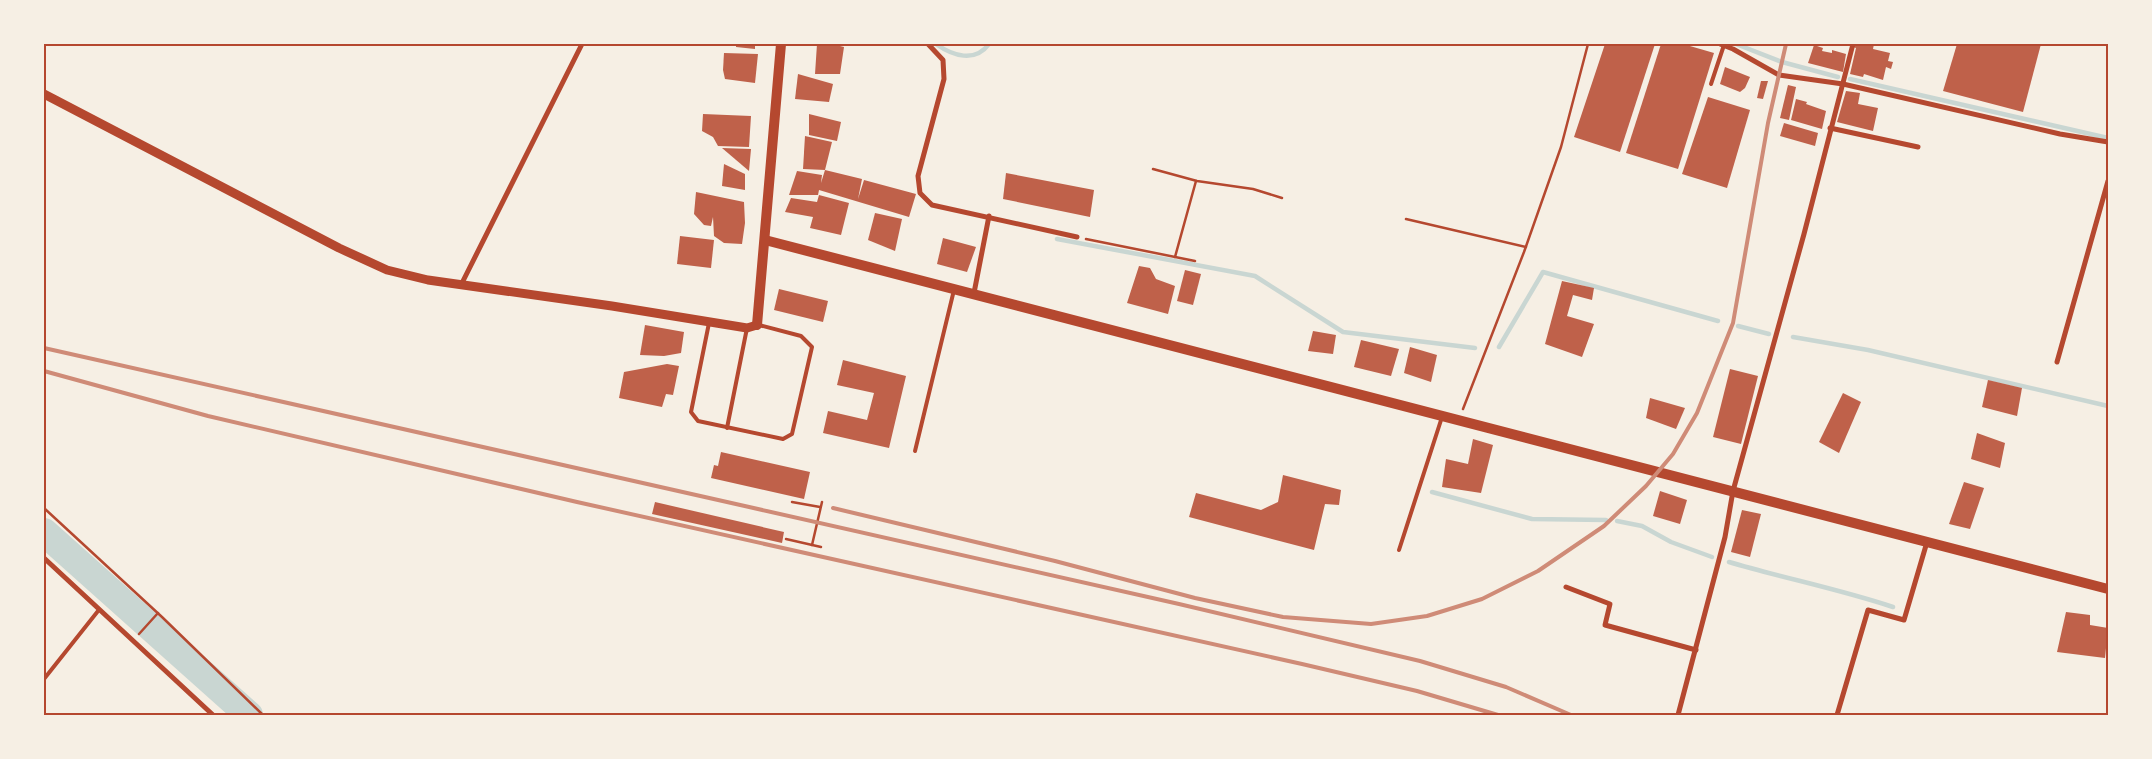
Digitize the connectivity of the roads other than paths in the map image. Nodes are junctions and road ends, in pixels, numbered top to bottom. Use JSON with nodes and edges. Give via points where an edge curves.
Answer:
{"nodes":[{"id":1,"x":582,"y":44,"type":"edge"},
{"id":2,"x":781,"y":44,"type":"edge"},
{"id":3,"x":928,"y":44,"type":"edge"},
{"id":4,"x":1722,"y":44,"type":"edge"},
{"id":5,"x":1853,"y":44,"type":"edge"},
{"id":6,"x":1711,"y":84,"type":"dead end"},
{"id":7,"x":1843,"y":84,"type":"junction"},
{"id":8,"x":44,"y":94,"type":"edge"},
{"id":9,"x":1830,"y":128,"type":"junction"},
{"id":10,"x":2108,"y":142,"type":"edge"},
{"id":11,"x":1918,"y":147,"type":"dead end"},
{"id":12,"x":2108,"y":180,"type":"edge"},
{"id":13,"x":989,"y":216,"type":"junction"},
{"id":14,"x":1077,"y":237,"type":"road end"},
{"id":15,"x":765,"y":240,"type":"junction"},
{"id":16,"x":461,"y":285,"type":"junction"},
{"id":17,"x":954,"y":288,"type":"junction"},
{"id":18,"x":974,"y":293,"type":"junction"},
{"id":19,"x":709,"y":322,"type":"junction"},
{"id":20,"x":752,"y":326,"type":"junction"},
{"id":21,"x":2057,"y":362,"type":"dead end"},
{"id":22,"x":1442,"y":415,"type":"junction"},
{"id":23,"x":727,"y":428,"type":"junction"},
{"id":24,"x":915,"y":451,"type":"dead end"},
{"id":25,"x":1733,"y":491,"type":"junction"},
{"id":26,"x":1927,"y":542,"type":"junction"},
{"id":27,"x":1399,"y":550,"type":"dead end"},
{"id":28,"x":44,"y":558,"type":"edge"},
{"id":29,"x":1566,"y":587,"type":"dead end"},
{"id":30,"x":2108,"y":589,"type":"edge"},
{"id":31,"x":98,"y":611,"type":"junction"},
{"id":32,"x":1696,"y":650,"type":"junction"},
{"id":33,"x":44,"y":679,"type":"edge"},
{"id":34,"x":213,"y":715,"type":"edge"},
{"id":35,"x":1678,"y":715,"type":"edge"},
{"id":36,"x":1837,"y":715,"type":"edge"}],
"edges":[{"from":1,"to":16,"type":"street"},
{"from":2,"to":15,"type":"main road"},
{"from":3,"to":13,"type":"street","via":[[943,60],[944,79],[918,176],[920,193],[932,205]]},
{"from":4,"to":6,"type":"lane"},
{"from":4,"to":7,"type":"street","via":[[1779,75]]},
{"from":5,"to":7,"type":"street"},
{"from":7,"to":9,"type":"street"},
{"from":7,"to":10,"type":"street"},
{"from":8,"to":16,"type":"street","via":[[387,270]]},
{"from":9,"to":11,"type":"street"},
{"from":9,"to":25,"type":"street"},
{"from":12,"to":21,"type":"street"},
{"from":13,"to":14,"type":"street"},
{"from":13,"to":18,"type":"street"},
{"from":15,"to":17,"type":"main road"},
{"from":15,"to":20,"type":"main road"},
{"from":16,"to":19,"type":"street"},
{"from":17,"to":18,"type":"main road"},
{"from":17,"to":24,"type":"lane"},
{"from":18,"to":22,"type":"main road"},
{"from":19,"to":20,"type":"street"},
{"from":19,"to":23,"type":"lane","via":[[691,412],[698,422]]},
{"from":20,"to":23,"type":"lane"},
{"from":20,"to":23,"type":"lane","via":[[801,336],[812,347],[792,434],[783,439]]},
{"from":22,"to":25,"type":"main road"},
{"from":22,"to":27,"type":"lane"},
{"from":25,"to":26,"type":"main road"},
{"from":25,"to":32,"type":"street","via":[[1725,537]]},
{"from":26,"to":30,"type":"main road"},
{"from":26,"to":36,"type":"street","via":[[1904,620],[1868,610]]},
{"from":28,"to":31,"type":"street"},
{"from":29,"to":32,"type":"street","via":[[1610,604],[1605,625]]},
{"from":31,"to":33,"type":"lane"},
{"from":31,"to":34,"type":"street"},
{"from":32,"to":35,"type":"street"}]}
